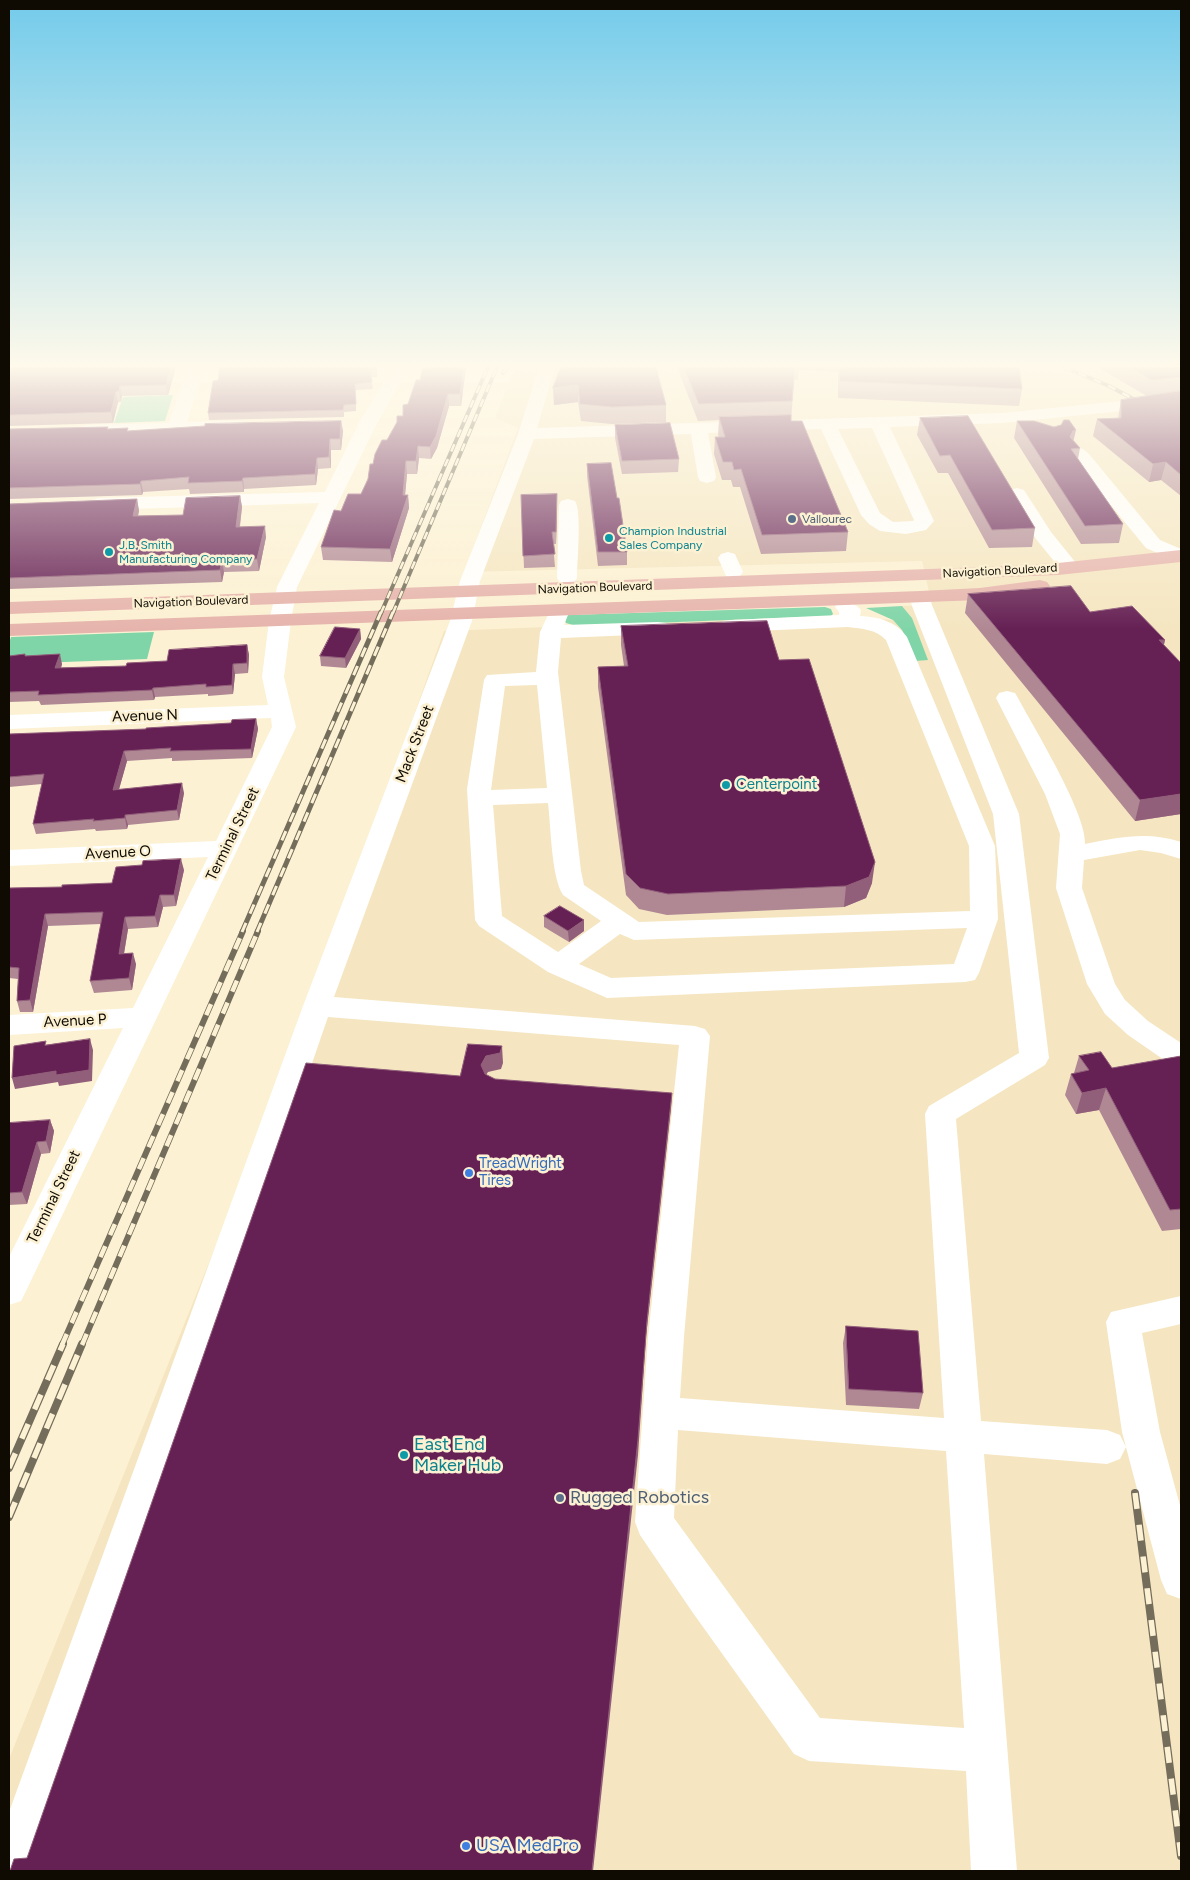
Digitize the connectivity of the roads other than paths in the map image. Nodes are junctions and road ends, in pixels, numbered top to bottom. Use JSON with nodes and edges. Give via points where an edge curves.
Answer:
{"nodes":[{"id":1,"x":346,"y":455,"type":"edge"},
{"id":2,"x":519,"y":455,"type":"edge"},
{"id":3,"x":703,"y":455,"type":"edge"},
{"id":4,"x":842,"y":455,"type":"edge"},
{"id":5,"x":894,"y":455,"type":"edge"},
{"id":6,"x":1079,"y":455,"type":"edge"},
{"id":7,"x":707,"y":477,"type":"dead end"},
{"id":8,"x":1017,"y":494,"type":"edge"},
{"id":9,"x":330,"y":497,"type":"junction"},
{"id":10,"x":85,"y":504,"type":"edge"},
{"id":11,"x":568,"y":505,"type":"dead end"},
{"id":12,"x":1181,"y":560,"type":"edge"},
{"id":13,"x":1065,"y":573,"type":"junction"},
{"id":14,"x":567,"y":578,"type":"junction"},
{"id":15,"x":470,"y":581,"type":"junction"},
{"id":16,"x":287,"y":587,"type":"junction"},
{"id":17,"x":9,"y":596,"type":"edge"},
{"id":18,"x":920,"y":597,"type":"junction"},
{"id":19,"x":836,"y":600,"type":"junction"},
{"id":20,"x":9,"y":608,"type":"edge"},
{"id":21,"x":559,"y":610,"type":"junction"},
{"id":22,"x":76,"y":611,"type":"junction"},
{"id":23,"x":464,"y":614,"type":"junction"},
{"id":24,"x":9,"y":619,"type":"edge"},
{"id":25,"x":280,"y":621,"type":"junction"},
{"id":26,"x":848,"y":621,"type":"junction"},
{"id":27,"x":710,"y":626,"type":"edge"},
{"id":28,"x":680,"y":628,"type":"edge"},
{"id":29,"x":9,"y":630,"type":"edge"},
{"id":30,"x":551,"y":632,"type":"junction"},
{"id":31,"x":548,"y":678,"type":"junction"},
{"id":32,"x":1008,"y":698,"type":"dead end"},
{"id":33,"x":281,"y":711,"type":"junction"},
{"id":34,"x":9,"y":722,"type":"edge"},
{"id":35,"x":560,"y":795,"type":"junction"},
{"id":36,"x":479,"y":798,"type":"junction"},
{"id":37,"x":226,"y":848,"type":"junction"},
{"id":38,"x":1181,"y":851,"type":"edge"},
{"id":39,"x":1072,"y":855,"type":"junction"},
{"id":40,"x":9,"y":858,"type":"edge"},
{"id":41,"x":984,"y":919,"type":"junction"},
{"id":42,"x":618,"y":922,"type":"junction"},
{"id":43,"x":558,"y":965,"type":"junction"},
{"id":44,"x":317,"y":1006,"type":"junction"},
{"id":45,"x":142,"y":1017,"type":"junction"},
{"id":46,"x":9,"y":1025,"type":"edge"},
{"id":47,"x":1181,"y":1057,"type":"edge"},
{"id":48,"x":20,"y":1244,"type":"edge"},
{"id":49,"x":9,"y":1291,"type":"edge"},
{"id":50,"x":1181,"y":1310,"type":"edge"},
{"id":51,"x":662,"y":1413,"type":"junction"},
{"id":52,"x":963,"y":1436,"type":"junction"},
{"id":53,"x":1107,"y":1446,"type":"dead end"},
{"id":54,"x":1181,"y":1580,"type":"edge"},
{"id":55,"x":987,"y":1751,"type":"junction"},
{"id":56,"x":10,"y":1871,"type":"edge"},
{"id":57,"x":994,"y":1871,"type":"edge"}],
"edges":[{"from":1,"to":9,"type":"street","name":"Terminal Street"},
{"from":2,"to":15,"type":"street","name":"Mack Street"},
{"from":3,"to":7,"type":"street"},
{"from":4,"to":5,"type":"street","via":[[876,521],[889,528],[919,526],[924,521]]},
{"from":6,"to":12,"type":"street","via":[[1154,544]]},
{"from":8,"to":13,"type":"street"},
{"from":9,"to":10,"type":"street"},
{"from":9,"to":16,"type":"street","name":"Terminal Street"},
{"from":11,"to":14,"type":"street"},
{"from":12,"to":13,"type":"main road","name":"Navigation Boulevard"},
{"from":13,"to":14,"type":"main road","via":[[961,564],[730,565]]},
{"from":13,"to":18,"type":"main road","via":[[980,594]]},
{"from":13,"to":22,"type":"main road","name":"Navigation Boulevard"},
{"from":14,"to":15,"type":"main road"},
{"from":15,"to":16,"type":"main road"},
{"from":15,"to":23,"type":"street","name":"Mack Street"},
{"from":16,"to":17,"type":"main road"},
{"from":16,"to":25,"type":"street","name":"Terminal Street"},
{"from":18,"to":19,"type":"main road"},
{"from":18,"to":52,"type":"street","via":[[1006,814],[1034,1058],[940,1114]]},
{"from":19,"to":21,"type":"main road"},
{"from":19,"to":26,"type":"street","via":[[850,610]]},
{"from":20,"to":22,"type":"main road","name":"Navigation Boulevard"},
{"from":21,"to":23,"type":"main road"},
{"from":21,"to":30,"type":"street"},
{"from":22,"to":24,"type":"main road","name":"Navigation Boulevard"},
{"from":23,"to":25,"type":"main road"},
{"from":23,"to":44,"type":"street","name":"Mack Street"},
{"from":25,"to":29,"type":"main road"},
{"from":25,"to":33,"type":"street","name":"Terminal Street","via":[[272,677]]},
{"from":26,"to":27,"type":"street"},
{"from":26,"to":41,"type":"street","via":[[880,624],[896,637],[982,846]]},
{"from":28,"to":30,"type":"street"},
{"from":30,"to":31,"type":"street"},
{"from":31,"to":35,"type":"street"},
{"from":31,"to":36,"type":"street","via":[[495,680]]},
{"from":32,"to":39,"type":"street","via":[[1067,818],[1073,834]]},
{"from":33,"to":34,"type":"street","name":"Avenue N"},
{"from":33,"to":37,"type":"street","name":"Terminal Street","via":[[284,727]]},
{"from":35,"to":36,"type":"street"},
{"from":35,"to":42,"type":"street","via":[[572,890]]},
{"from":36,"to":43,"type":"street","via":[[489,920]]},
{"from":37,"to":40,"type":"street","name":"Avenue O"},
{"from":37,"to":45,"type":"street","name":"Terminal Street"},
{"from":38,"to":39,"type":"street","via":[[1165,843],[1142,841]]},
{"from":39,"to":47,"type":"street","via":[[1069,888],[1101,984],[1115,1007],[1138,1028]]},
{"from":41,"to":42,"type":"street","via":[[634,931]]},
{"from":41,"to":43,"type":"street","via":[[965,973],[607,988]]},
{"from":42,"to":43,"type":"street"},
{"from":44,"to":51,"type":"street","via":[[695,1036],[674,1095]]},
{"from":44,"to":56,"type":"street","name":"Mack Street"},
{"from":45,"to":46,"type":"street","name":"Avenue P"},
{"from":45,"to":48,"type":"street","name":"Terminal Street"},
{"from":48,"to":49,"type":"street","name":"Terminal Street"},
{"from":50,"to":54,"type":"street","via":[[1123,1322],[1141,1432]]},
{"from":51,"to":52,"type":"street"},
{"from":51,"to":55,"type":"street","via":[[654,1522],[809,1738]]},
{"from":52,"to":53,"type":"street"},
{"from":52,"to":55,"type":"street"},
{"from":55,"to":57,"type":"street"}]}
